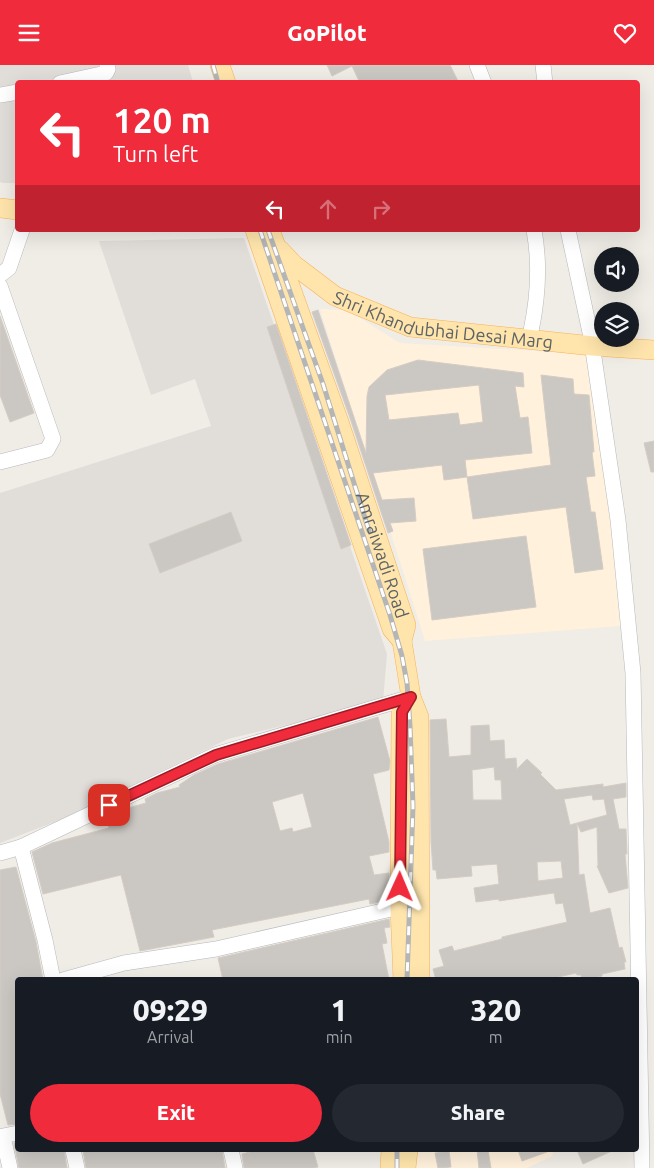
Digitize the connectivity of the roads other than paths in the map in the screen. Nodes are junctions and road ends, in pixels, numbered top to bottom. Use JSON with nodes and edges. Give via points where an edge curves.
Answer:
{"nodes":[{"id":1,"x":107,"y":65,"type":"edge"},
{"id":2,"x":220,"y":65,"type":"edge"},
{"id":3,"x":477,"y":65,"type":"edge"},
{"id":4,"x":543,"y":65,"type":"edge"},
{"id":5,"x":74,"y":80,"type":"edge"},
{"id":6,"x":225,"y":80,"type":"edge"},
{"id":7,"x":483,"y":80,"type":"edge"},
{"id":8,"x":545,"y":80,"type":"edge"},
{"id":9,"x":15,"y":92,"type":"edge"},
{"id":10,"x":0,"y":95,"type":"edge"},
{"id":11,"x":0,"y":197,"type":"edge"},
{"id":12,"x":15,"y":200,"type":"edge"},
{"id":13,"x":0,"y":208,"type":"edge"},
{"id":14,"x":15,"y":210,"type":"edge"},
{"id":15,"x":21,"y":232,"type":"edge"},
{"id":16,"x":257,"y":232,"type":"edge"},
{"id":17,"x":262,"y":232,"type":"edge"},
{"id":18,"x":534,"y":232,"type":"edge"},
{"id":19,"x":569,"y":232,"type":"edge"},
{"id":20,"x":274,"y":236,"type":"edge"},
{"id":21,"x":0,"y":275,"type":"edge"},
{"id":22,"x":0,"y":286,"type":"edge"},
{"id":23,"x":531,"y":331,"type":"junction"},
{"id":24,"x":594,"y":332,"type":"edge"},
{"id":25,"x":594,"y":340,"type":"edge"},
{"id":26,"x":594,"y":340,"type":"edge"},
{"id":27,"x":639,"y":340,"type":"edge"},
{"id":28,"x":654,"y":341,"type":"edge"},
{"id":29,"x":597,"y":347,"type":"edge"},
{"id":30,"x":637,"y":347,"type":"edge"},
{"id":31,"x":654,"y":350,"type":"edge"},
{"id":32,"x":0,"y":461,"type":"edge"},
{"id":33,"x":402,"y":641,"type":"junction"},
{"id":34,"x":411,"y":697,"type":"junction"},
{"id":35,"x":20,"y":847,"type":"junction"},
{"id":36,"x":0,"y":853,"type":"edge"},
{"id":37,"x":400,"y":907,"type":"junction"},
{"id":38,"x":52,"y":977,"type":"edge"},
{"id":39,"x":74,"y":977,"type":"edge"},
{"id":40,"x":403,"y":977,"type":"edge"},
{"id":41,"x":420,"y":977,"type":"edge"},
{"id":42,"x":644,"y":1010,"type":"edge"},
{"id":43,"x":7,"y":1131,"type":"edge"},
{"id":44,"x":73,"y":1152,"type":"edge"},
{"id":45,"x":232,"y":1152,"type":"edge"},
{"id":46,"x":392,"y":1152,"type":"edge"},
{"id":47,"x":408,"y":1152,"type":"edge"},
{"id":48,"x":10,"y":1168,"type":"edge"},
{"id":49,"x":77,"y":1168,"type":"edge"},
{"id":50,"x":236,"y":1168,"type":"edge"},
{"id":51,"x":390,"y":1168,"type":"edge"},
{"id":52,"x":406,"y":1168,"type":"edge"},
{"id":53,"x":642,"y":1168,"type":"edge"}],
"edges":[{"from":1,"to":5,"type":"street","via":[[106,73]]},
{"from":2,"to":6,"type":"main road"},
{"from":3,"to":7,"type":"street"},
{"from":4,"to":8,"type":"street"},
{"from":9,"to":10,"type":"street"},
{"from":11,"to":12,"type":"main road"},
{"from":13,"to":14,"type":"main road"},
{"from":15,"to":21,"type":"street","via":[[9,268]]},
{"from":16,"to":33,"type":"main road","via":[[392,629]]},
{"from":17,"to":20,"type":"main road","name":"Shri Khandubhai Desai Marg"},
{"from":18,"to":23,"type":"street","via":[[538,284]]},
{"from":19,"to":24,"type":"street"},
{"from":20,"to":23,"type":"main road","name":"Shri Khandubhai Desai Marg","via":[[339,288],[411,318]]},
{"from":20,"to":25,"type":"main road","name":"Shri Khandubhai Desai Marg","via":[[294,265],[335,296],[410,327]]},
{"from":20,"to":33,"type":"main road","name":"Amraiwadi Road","via":[[404,617],[406,625]]},
{"from":22,"to":32,"type":"street","via":[[53,439],[47,450]]},
{"from":23,"to":26,"type":"main road","name":"Shri Khandubhai Desai Marg"},
{"from":27,"to":28,"type":"main road"},
{"from":29,"to":42,"type":"street","via":[[633,673]]},
{"from":30,"to":31,"type":"main road","name":"Shri Khandubhai Desai Marg"},
{"from":33,"to":34,"type":"main road","name":"Amraiwadi Road"},
{"from":34,"to":35,"type":"street","via":[[216,755]]},
{"from":34,"to":37,"type":"main road","via":[[402,712]]},
{"from":34,"to":41,"type":"main road","name":"Amraiwadi Road","via":[[418,717]]},
{"from":35,"to":36,"type":"street"},
{"from":35,"to":38,"type":"street","via":[[46,940]]},
{"from":37,"to":39,"type":"street","via":[[216,949],[124,963]]},
{"from":37,"to":40,"type":"main road"},
{"from":42,"to":53,"type":"street"},
{"from":43,"to":48,"type":"street"},
{"from":44,"to":49,"type":"street"},
{"from":45,"to":50,"type":"street"},
{"from":46,"to":51,"type":"main road"},
{"from":47,"to":52,"type":"main road"}]}
